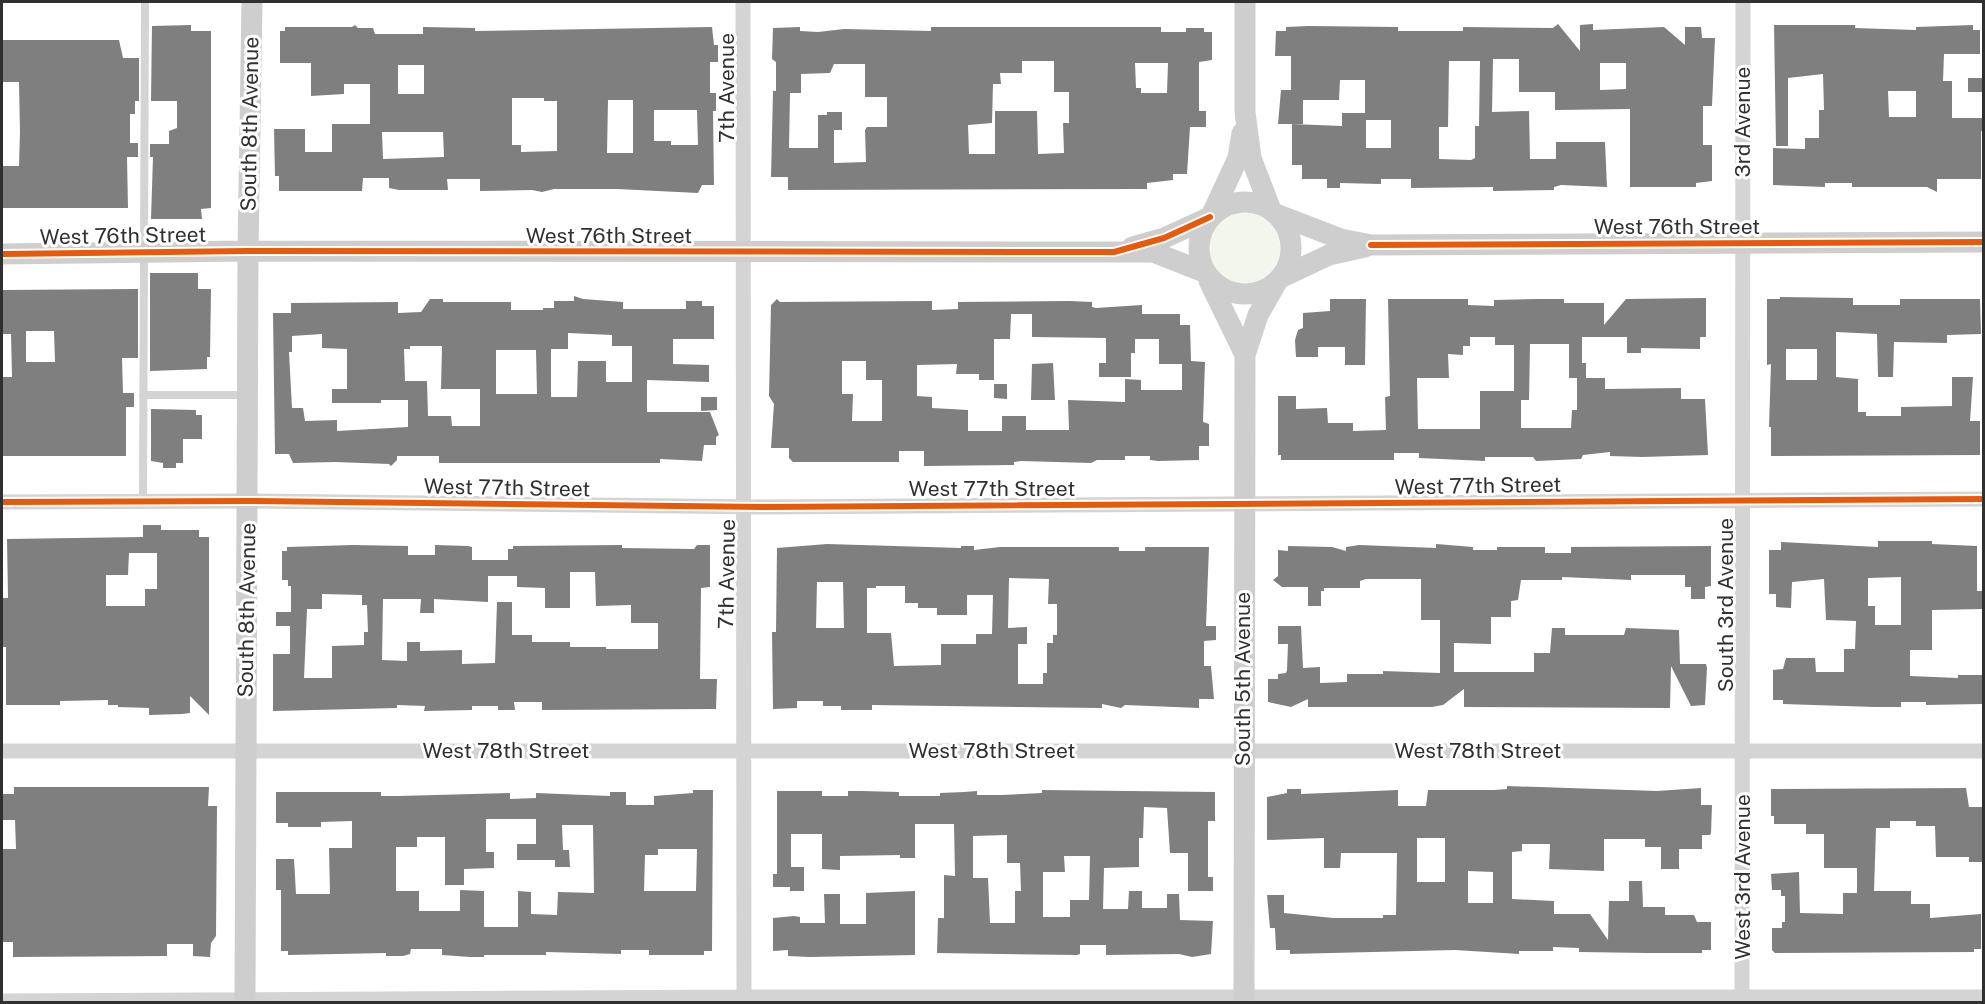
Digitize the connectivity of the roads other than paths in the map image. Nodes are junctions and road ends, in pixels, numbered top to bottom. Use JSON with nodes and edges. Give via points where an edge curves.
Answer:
{"nodes":[{"id":1,"x":145,"y":2,"type":"edge"},
{"id":2,"x":252,"y":2,"type":"edge"},
{"id":3,"x":743,"y":2,"type":"edge"},
{"id":4,"x":1245,"y":2,"type":"edge"},
{"id":5,"x":1743,"y":2,"type":"edge"},
{"id":6,"x":1245,"y":112,"type":"junction"},
{"id":7,"x":1273,"y":212,"type":"junction"},
{"id":8,"x":1211,"y":216,"type":"junction"},
{"id":9,"x":1742,"y":243,"type":"junction"},
{"id":10,"x":1983,"y":243,"type":"edge"},
{"id":11,"x":1371,"y":245,"type":"junction"},
{"id":12,"x":248,"y":251,"type":"junction"},
{"id":13,"x":143,"y":252,"type":"junction"},
{"id":14,"x":1114,"y":252,"type":"junction"},
{"id":15,"x":743,"y":253,"type":"junction"},
{"id":16,"x":2,"y":254,"type":"edge"},
{"id":17,"x":1205,"y":273,"type":"junction"},
{"id":18,"x":1279,"y":279,"type":"junction"},
{"id":19,"x":1245,"y":355,"type":"junction"},
{"id":20,"x":143,"y":395,"type":"junction"},
{"id":21,"x":248,"y":395,"type":"junction"},
{"id":22,"x":1983,"y":498,"type":"edge"},
{"id":23,"x":1742,"y":500,"type":"junction"},
{"id":24,"x":248,"y":501,"type":"junction"},
{"id":25,"x":2,"y":502,"type":"edge"},
{"id":26,"x":143,"y":502,"type":"junction"},
{"id":27,"x":1244,"y":504,"type":"junction"},
{"id":28,"x":745,"y":507,"type":"junction"},
{"id":29,"x":2,"y":751,"type":"edge"},
{"id":30,"x":742,"y":751,"type":"junction"},
{"id":31,"x":1243,"y":751,"type":"junction"},
{"id":32,"x":1743,"y":751,"type":"junction"},
{"id":33,"x":1983,"y":751,"type":"edge"},
{"id":34,"x":245,"y":752,"type":"junction"},
{"id":35,"x":1983,"y":997,"type":"edge"},
{"id":36,"x":744,"y":1000,"type":"edge"},
{"id":37,"x":1244,"y":1000,"type":"edge"},
{"id":38,"x":1742,"y":1000,"type":"edge"},
{"id":39,"x":2,"y":1001,"type":"edge"},
{"id":40,"x":245,"y":1002,"type":"edge"}],
"edges":[{"from":1,"to":13,"type":"lane"},
{"from":2,"to":12,"type":"street","name":"South 8th Avenue"},
{"from":3,"to":15,"type":"street","name":"7th Avenue"},
{"from":4,"to":6,"type":"street"},
{"from":5,"to":9,"type":"street","name":"3rd Avenue"},
{"from":6,"to":7,"type":"street","via":[[1251,158]]},
{"from":6,"to":8,"type":"street","via":[[1238,158]]},
{"from":7,"to":8,"type":"street","via":[[1260,204],[1241,202],[1223,207]]},
{"from":7,"to":11,"type":"street","name":"West 76th Street","via":[[1341,239]]},
{"from":7,"to":18,"type":"street","via":[[1290,238],[1288,266]]},
{"from":8,"to":14,"type":"street","name":"West 76th Street","via":[[1164,238]]},
{"from":8,"to":17,"type":"street","via":[[1198,243]]},
{"from":9,"to":10,"type":"street","name":"West 76th Street"},
{"from":9,"to":11,"type":"street","name":"West 76th Street"},
{"from":9,"to":23,"type":"street","name":"South 3rd Avenue"},
{"from":11,"to":18,"type":"street","name":"West 76th Street","via":[[1329,255]]},
{"from":12,"to":13,"type":"street","name":"West 76th Street"},
{"from":12,"to":15,"type":"street","name":"West 76th Street"},
{"from":12,"to":21,"type":"street","name":"South 8th Avenue"},
{"from":13,"to":16,"type":"street","name":"West 76th Street"},
{"from":13,"to":20,"type":"lane"},
{"from":14,"to":15,"type":"street","name":"West 76th Street"},
{"from":14,"to":17,"type":"street","name":"West 76th Street","via":[[1152,252]]},
{"from":15,"to":28,"type":"street","name":"7th Avenue"},
{"from":17,"to":18,"type":"street","via":[[1224,290],[1241,295],[1266,290]]},
{"from":17,"to":19,"type":"street","name":"South 5th Avenue"},
{"from":18,"to":19,"type":"street","name":"South 5th Avenue","via":[[1257,315]]},
{"from":19,"to":27,"type":"street","name":"South 5th Avenue"},
{"from":20,"to":21,"type":"lane"},
{"from":20,"to":26,"type":"lane"},
{"from":21,"to":24,"type":"street","name":"South 8th Avenue"},
{"from":22,"to":23,"type":"street","name":"West 77th Street"},
{"from":23,"to":27,"type":"street","name":"West 77th Street"},
{"from":23,"to":32,"type":"street","name":"South 3rd Avenue"},
{"from":24,"to":26,"type":"street","name":"West 77th Street"},
{"from":24,"to":28,"type":"street","name":"West 77th Street"},
{"from":24,"to":34,"type":"street","name":"South 8th Avenue"},
{"from":25,"to":26,"type":"street","name":"West 77th Street"},
{"from":27,"to":28,"type":"street","name":"West 77th Street"},
{"from":27,"to":31,"type":"street","name":"South 5th Avenue"},
{"from":28,"to":30,"type":"street","name":"7th Avenue"},
{"from":29,"to":34,"type":"street","name":"West 78th Street"},
{"from":30,"to":31,"type":"street","name":"West 78th Street"},
{"from":30,"to":34,"type":"street","name":"West 78th Street"},
{"from":30,"to":36,"type":"street","name":"7th Avenue"},
{"from":31,"to":32,"type":"street","name":"West 78th Street"},
{"from":31,"to":37,"type":"street","name":"South 5th Avenue"},
{"from":32,"to":33,"type":"street","name":"West 78th Street"},
{"from":32,"to":38,"type":"street","name":"West 3rd Avenue"},
{"from":34,"to":40,"type":"street","name":"South 8th Avenue"},
{"from":35,"to":38,"type":"street"},
{"from":36,"to":37,"type":"street"},
{"from":36,"to":40,"type":"street"},
{"from":37,"to":38,"type":"street"},
{"from":39,"to":40,"type":"street"}]}
